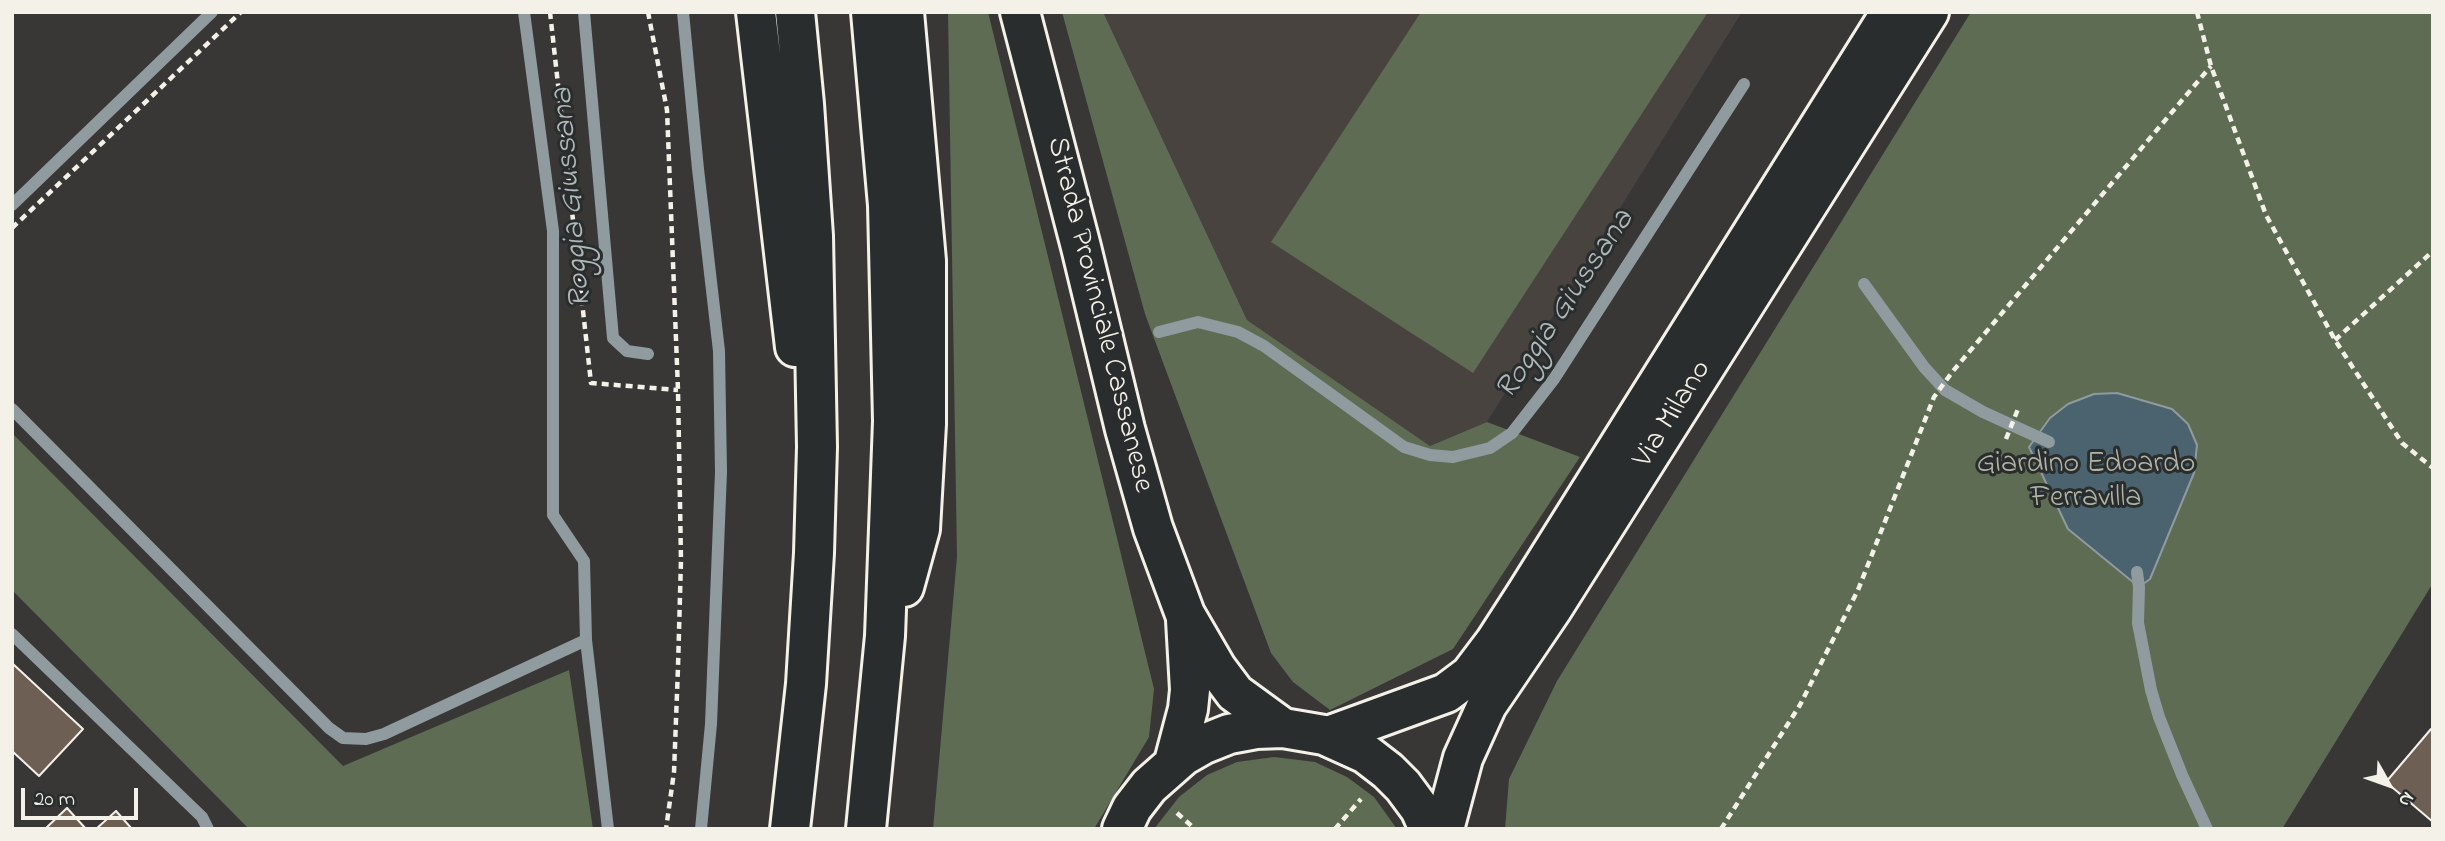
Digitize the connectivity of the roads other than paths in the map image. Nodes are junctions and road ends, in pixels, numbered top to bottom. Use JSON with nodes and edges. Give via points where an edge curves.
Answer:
{"nodes":[{"id":1,"x":756,"y":12,"type":"edge"},
{"id":2,"x":795,"y":12,"type":"edge"},
{"id":3,"x":871,"y":12,"type":"edge"},
{"id":4,"x":904,"y":12,"type":"edge"},
{"id":5,"x":1020,"y":12,"type":"edge"},
{"id":6,"x":1891,"y":12,"type":"edge"},
{"id":7,"x":1929,"y":12,"type":"edge"},
{"id":8,"x":815,"y":516,"type":"junction"},
{"id":9,"x":1185,"y":614,"type":"junction"},
{"id":10,"x":883,"y":663,"type":"junction"},
{"id":11,"x":1283,"y":728,"type":"junction"},
{"id":12,"x":1328,"y":736,"type":"junction"},
{"id":13,"x":1174,"y":762,"type":"junction"},
{"id":14,"x":790,"y":829,"type":"edge"},
{"id":15,"x":866,"y":829,"type":"edge"},
{"id":16,"x":1122,"y":829,"type":"edge"},
{"id":17,"x":1429,"y":829,"type":"edge"},
{"id":18,"x":1444,"y":829,"type":"edge"}],
"edges":[{"from":1,"to":8,"type":"main road"},
{"from":2,"to":8,"type":"main road","via":[[814,249]]},
{"from":3,"to":10,"type":"main road","via":[[884,151],[893,340],[891,528]]},
{"from":4,"to":10,"type":"main road","via":[[926,261],[926,424],[920,529]]},
{"from":5,"to":9,"type":"main road","name":"Strada Provinciale Cassanese","via":[[1125,429],[1153,528]]},
{"from":6,"to":12,"type":"main road","name":"Via Milano","via":[[1526,594],[1470,675],[1446,692]]},
{"from":7,"to":18,"type":"main road","name":"Via Milano","via":[[1487,705],[1463,758]]},
{"from":8,"to":14,"type":"main road","via":[[806,684]]},
{"from":9,"to":11,"type":"main road","name":"Strada Provinciale Cassanese","via":[[1235,692]]},
{"from":9,"to":13,"type":"main road","name":"Strada Provinciale Cassanese","via":[[1190,690]]},
{"from":10,"to":15,"type":"main road"},
{"from":11,"to":12,"type":"main road","name":"Strada Provinciale Cassanese"},
{"from":11,"to":13,"type":"main road","name":"Strada Provinciale Cassanese","via":[[1229,734]]},
{"from":12,"to":17,"type":"main road","name":"Strada Provinciale Cassanese","via":[[1388,771],[1414,801]]},
{"from":13,"to":16,"type":"main road","name":"Strada Provinciale Cassanese","via":[[1149,786]]}]}
